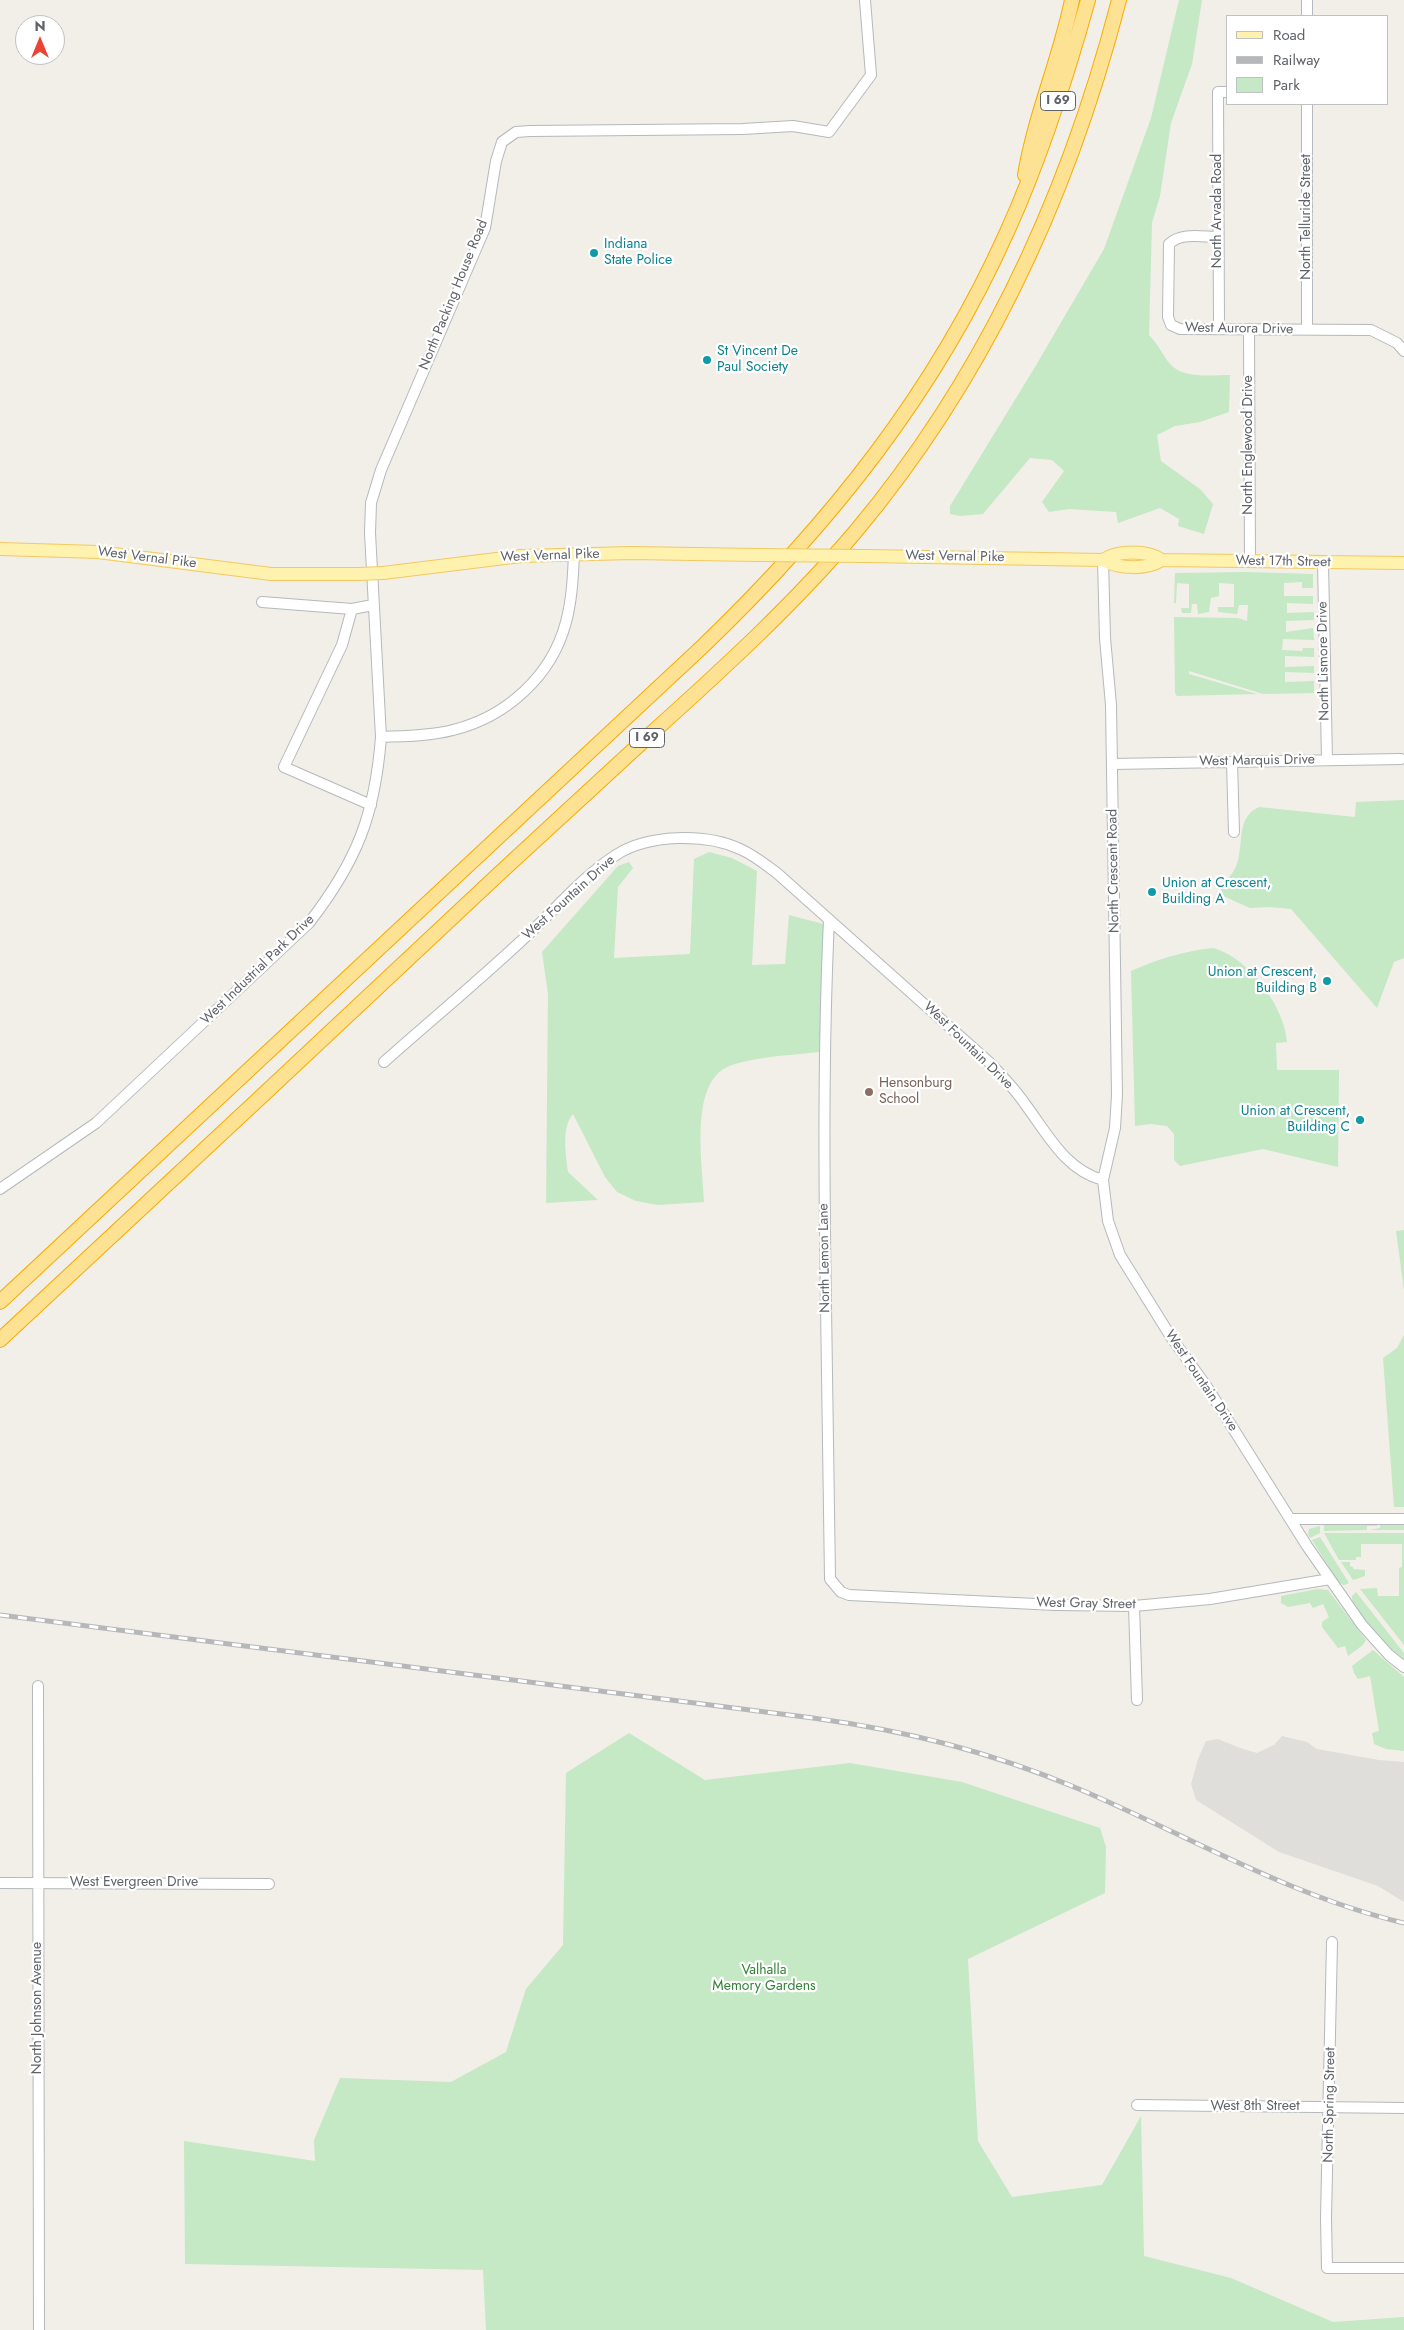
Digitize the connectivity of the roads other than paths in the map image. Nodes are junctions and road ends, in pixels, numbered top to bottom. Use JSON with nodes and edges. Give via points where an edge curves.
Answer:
{"nodes":[{"id":1,"x":865,"y":0,"type":"edge"},
{"id":2,"x":1072,"y":0,"type":"edge"},
{"id":3,"x":1088,"y":0,"type":"edge"},
{"id":4,"x":1307,"y":0,"type":"edge"},
{"id":5,"x":1119,"y":2,"type":"edge"},
{"id":6,"x":1307,"y":15,"type":"edge"},
{"id":7,"x":1223,"y":92,"type":"edge"},
{"id":8,"x":1307,"y":105,"type":"edge"},
{"id":9,"x":1021,"y":200,"type":"junction"},
{"id":10,"x":1218,"y":237,"type":"junction"},
{"id":11,"x":1219,"y":329,"type":"junction"},
{"id":12,"x":1249,"y":329,"type":"junction"},
{"id":13,"x":1307,"y":329,"type":"junction"},
{"id":14,"x":1404,"y":351,"type":"edge"},
{"id":15,"x":0,"y":549,"type":"edge"},
{"id":16,"x":574,"y":554,"type":"junction"},
{"id":17,"x":1103,"y":560,"type":"junction"},
{"id":18,"x":1250,"y":562,"type":"junction"},
{"id":19,"x":1323,"y":563,"type":"junction"},
{"id":20,"x":1404,"y":563,"type":"edge"},
{"id":21,"x":262,"y":602,"type":"dead end"},
{"id":22,"x":373,"y":605,"type":"junction"},
{"id":23,"x":352,"y":609,"type":"junction"},
{"id":24,"x":381,"y":737,"type":"junction"},
{"id":25,"x":1401,"y":759,"type":"dead end"},
{"id":26,"x":1327,"y":760,"type":"junction"},
{"id":27,"x":1232,"y":762,"type":"junction"},
{"id":28,"x":1112,"y":764,"type":"junction"},
{"id":29,"x":371,"y":805,"type":"junction"},
{"id":30,"x":1234,"y":832,"type":"dead end"},
{"id":31,"x":829,"y":920,"type":"junction"},
{"id":32,"x":384,"y":1062,"type":"dead end"},
{"id":33,"x":1103,"y":1180,"type":"junction"},
{"id":34,"x":0,"y":1189,"type":"edge"},
{"id":35,"x":0,"y":1302,"type":"edge"},
{"id":36,"x":0,"y":1340,"type":"edge"},
{"id":37,"x":1291,"y":1518,"type":"junction"},
{"id":38,"x":1404,"y":1519,"type":"edge"},
{"id":39,"x":1330,"y":1579,"type":"junction"},
{"id":40,"x":841,"y":1592,"type":"joint"},
{"id":41,"x":1134,"y":1606,"type":"junction"},
{"id":42,"x":1404,"y":1667,"type":"edge"},
{"id":43,"x":38,"y":1686,"type":"dead end"},
{"id":44,"x":1137,"y":1700,"type":"dead end"},
{"id":45,"x":0,"y":1883,"type":"edge"},
{"id":46,"x":38,"y":1883,"type":"junction"},
{"id":47,"x":269,"y":1884,"type":"dead end"},
{"id":48,"x":1332,"y":1942,"type":"dead end"},
{"id":49,"x":1137,"y":2105,"type":"dead end"},
{"id":50,"x":1330,"y":2107,"type":"junction"},
{"id":51,"x":1404,"y":2108,"type":"edge"},
{"id":52,"x":1404,"y":2268,"type":"edge"},
{"id":53,"x":39,"y":2330,"type":"edge"}],
"edges":[{"from":1,"to":22,"type":"street","name":"North Packing House Road","via":[[871,75],[829,132],[793,126],[530,131],[516,132],[502,142],[485,228],[374,491],[370,533]]},
{"from":2,"to":9,"type":"highway","via":[[1060,52],[1031,138]]},
{"from":3,"to":9,"type":"highway","number":"I 69","via":[[1058,100]]},
{"from":4,"to":6,"type":"street"},
{"from":5,"to":36,"type":"highway","number":"I 69","via":[[1076,143],[1020,276],[969,371],[940,416],[854,533],[757,637]]},
{"from":7,"to":10,"type":"street","name":"North Arvada Road"},
{"from":8,"to":13,"type":"street","name":"North Telluride Street"},
{"from":9,"to":35,"type":"highway","number":"I 69","via":[[975,296],[921,389],[860,477],[803,544],[702,647]]},
{"from":10,"to":11,"type":"street","name":"North Arvada Road"},
{"from":10,"to":11,"type":"street","name":"West Aurora Drive","via":[[1174,238],[1169,244],[1168,317],[1171,325],[1180,329]]},
{"from":11,"to":12,"type":"street","name":"West Aurora Drive"},
{"from":12,"to":13,"type":"street","name":"West Aurora Drive"},
{"from":12,"to":18,"type":"street","name":"North Englewood Drive"},
{"from":13,"to":14,"type":"street","name":"West Aurora Drive","via":[[1371,330],[1397,343]]},
{"from":15,"to":16,"type":"main road","name":"West Vernal Pike","bridge":true,"via":[[98,552],[271,574],[383,573],[492,558]]},
{"from":16,"to":17,"type":"main road","name":"West Vernal Pike","bridge":true},
{"from":16,"to":24,"type":"street","via":[[568,611],[559,643],[551,659],[527,688],[506,707],[470,725],[434,733]]},
{"from":17,"to":18,"type":"main road","name":"West 17th Street","via":[[1119,566],[1147,566],[1162,560]]},
{"from":17,"to":28,"type":"street","name":"North Crescent Road"},
{"from":18,"to":19,"type":"main road","name":"West 17th Street"},
{"from":19,"to":20,"type":"main road","name":"West 17th Street"},
{"from":19,"to":26,"type":"street","name":"North Lismore Drive"},
{"from":21,"to":23,"type":"street"},
{"from":22,"to":23,"type":"street"},
{"from":22,"to":24,"type":"street","name":"North Packing House Road"},
{"from":23,"to":29,"type":"street","via":[[342,645],[284,767]]},
{"from":24,"to":29,"type":"street","name":"West Industrial Park Drive"},
{"from":25,"to":26,"type":"street","name":"West Marquis Drive"},
{"from":26,"to":27,"type":"street","name":"West Marquis Drive"},
{"from":27,"to":28,"type":"street","name":"West Marquis Drive"},
{"from":27,"to":30,"type":"street"},
{"from":28,"to":33,"type":"street","name":"North Crescent Road","via":[[1117,1095],[1115,1128]]},
{"from":29,"to":34,"type":"street","name":"West Industrial Park Drive","via":[[354,857],[326,901],[300,932],[96,1123]]},
{"from":31,"to":32,"type":"street","name":"West Fountain Drive","via":[[770,867],[741,849],[689,838],[644,844],[617,854],[605,863]]},
{"from":31,"to":33,"type":"street","name":"West Fountain Drive","via":[[990,1063],[1065,1157],[1084,1172]]},
{"from":31,"to":40,"type":"street","name":"North Lemon Lane","via":[[825,1009],[826,1436],[830,1579]]},
{"from":33,"to":37,"type":"street","name":"West Fountain Drive","via":[[1110,1230],[1124,1263]]},
{"from":37,"to":38,"type":"street"},
{"from":37,"to":39,"type":"street","name":"West Fountain Drive"},
{"from":39,"to":41,"type":"street","name":"West Gray Street","via":[[1210,1599]]},
{"from":39,"to":42,"type":"street","name":"West Fountain Drive","via":[[1362,1625]]},
{"from":40,"to":41,"type":"street","name":"West Gray Street","via":[[849,1595]]},
{"from":41,"to":44,"type":"street"},
{"from":43,"to":46,"type":"street","name":"North Johnson Avenue"},
{"from":45,"to":46,"type":"street","name":"West Evergreen Drive"},
{"from":46,"to":47,"type":"street","name":"West Evergreen Drive"},
{"from":46,"to":53,"type":"street","name":"North Johnson Avenue"},
{"from":48,"to":50,"type":"street","name":"North Spring Street"},
{"from":49,"to":50,"type":"street","name":"West 8th Street"},
{"from":50,"to":51,"type":"street","name":"West 8th Street"},
{"from":50,"to":52,"type":"street","name":"North Spring Street","via":[[1326,2218],[1328,2268]]}]}
